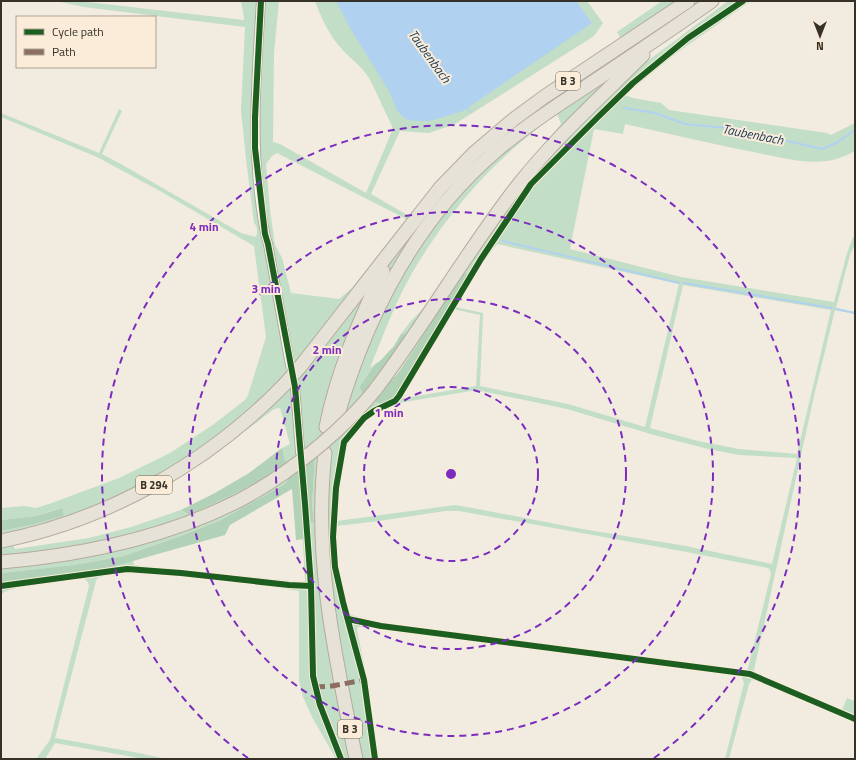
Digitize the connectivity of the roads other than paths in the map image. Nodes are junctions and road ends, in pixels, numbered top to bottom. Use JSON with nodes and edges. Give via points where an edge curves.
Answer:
{"nodes":[{"id":1,"x":261,"y":1,"type":"edge"},
{"id":2,"x":688,"y":1,"type":"edge"},
{"id":3,"x":712,"y":1,"type":"edge"},
{"id":4,"x":662,"y":37,"type":"junction"},
{"id":5,"x":393,"y":249,"type":"junction"},
{"id":6,"x":295,"y":366,"type":"junction"},
{"id":7,"x":289,"y":386,"type":"junction"},
{"id":8,"x":300,"y":452,"type":"dead end"},
{"id":9,"x":325,"y":453,"type":"dead end"},
{"id":10,"x":1,"y":541,"type":"edge"},
{"id":11,"x":1,"y":562,"type":"edge"},
{"id":12,"x":356,"y":759,"type":"edge"}],
"edges":[{"from":1,"to":6,"type":"street","via":[[255,117],[256,160],[265,234]]},
{"from":2,"to":5,"type":"highway","number":"B 3","via":[[544,97],[486,142],[440,188]]},
{"from":3,"to":4,"type":"highway","number":"B 3"},
{"from":4,"to":5,"type":"highway","number":"B 3","via":[[554,108],[497,150],[445,202],[414,244],[370,323],[331,424],[337,382],[348,350]]},
{"from":4,"to":11,"type":"highway","bridge":true,"via":[[563,133],[520,183],[375,390],[330,438],[284,473],[240,500],[168,530],[76,554]]},
{"from":5,"to":6,"type":"highway","number":"B 294"},
{"from":6,"to":7,"type":"highway","number":"B 294","bridge":true},
{"from":7,"to":8,"type":"street"},
{"from":7,"to":10,"type":"highway","number":"B 294","via":[[221,441],[150,487],[83,518]]},
{"from":9,"to":12,"type":"highway","number":"B 3","via":[[321,506],[323,566],[330,626]]}]}
